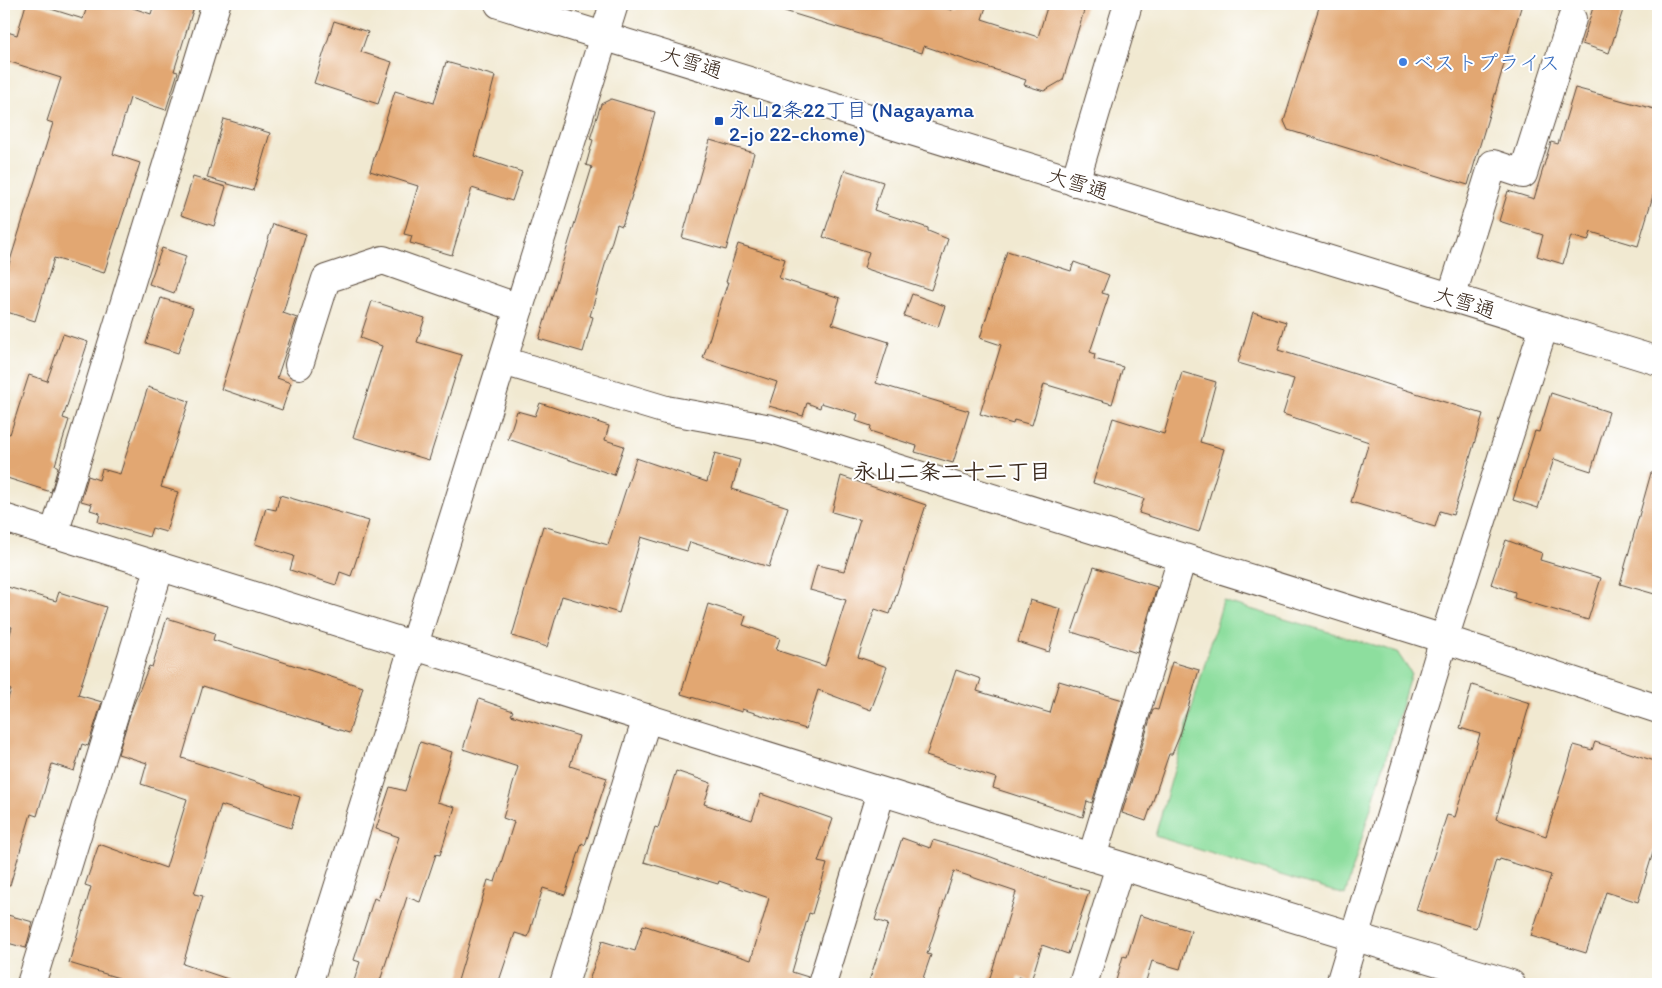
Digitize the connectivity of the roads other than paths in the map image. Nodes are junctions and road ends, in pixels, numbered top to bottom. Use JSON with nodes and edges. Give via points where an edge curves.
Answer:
{"nodes":[{"id":1,"x":216,"y":4,"type":"edge"},
{"id":2,"x":499,"y":4,"type":"edge"},
{"id":3,"x":614,"y":4,"type":"edge"},
{"id":4,"x":1128,"y":4,"type":"edge"},
{"id":5,"x":1572,"y":19,"type":"dead end"},
{"id":6,"x":605,"y":35,"type":"junction"},
{"id":7,"x":1075,"y":182,"type":"junction"},
{"id":8,"x":1451,"y":298,"type":"junction"},
{"id":9,"x":519,"y":308,"type":"junction"},
{"id":10,"x":1544,"y":326,"type":"junction"},
{"id":11,"x":503,"y":361,"type":"junction"},
{"id":12,"x":1658,"y":361,"type":"edge"},
{"id":13,"x":298,"y":365,"type":"dead end"},
{"id":14,"x":4,"y":518,"type":"edge"},
{"id":15,"x":54,"y":534,"type":"junction"},
{"id":16,"x":1182,"y":558,"type":"junction"},
{"id":17,"x":160,"y":566,"type":"junction"},
{"id":18,"x":1444,"y":639,"type":"junction"},
{"id":19,"x":414,"y":646,"type":"junction"},
{"id":20,"x":1658,"y":709,"type":"edge"},
{"id":21,"x":647,"y":718,"type":"junction"},
{"id":22,"x":882,"y":792,"type":"junction"},
{"id":23,"x":1092,"y":857,"type":"junction"},
{"id":24,"x":1120,"y":866,"type":"junction"},
{"id":25,"x":1354,"y":936,"type":"junction"},
{"id":26,"x":31,"y":984,"type":"edge"},
{"id":27,"x":308,"y":984,"type":"edge"},
{"id":28,"x":564,"y":984,"type":"edge"},
{"id":29,"x":822,"y":984,"type":"edge"},
{"id":30,"x":1083,"y":984,"type":"edge"},
{"id":31,"x":1340,"y":984,"type":"edge"},
{"id":32,"x":1511,"y":984,"type":"edge"}],
"edges":[{"from":1,"to":15,"type":"main road"},
{"from":2,"to":6,"type":"main road","name":"大雪通"},
{"from":3,"to":6,"type":"main road"},
{"from":4,"to":7,"type":"main road"},
{"from":5,"to":8,"type":"main road","via":[[1523,174],[1493,164]]},
{"from":6,"to":7,"type":"main road","name":"大雪通"},
{"from":6,"to":9,"type":"main road"},
{"from":7,"to":8,"type":"main road","name":"大雪通"},
{"from":8,"to":10,"type":"main road","name":"大雪通"},
{"from":9,"to":11,"type":"main road"},
{"from":9,"to":13,"type":"main road","via":[[383,260],[326,279]]},
{"from":10,"to":12,"type":"main road","name":"大雪通"},
{"from":10,"to":18,"type":"main road"},
{"from":11,"to":16,"type":"main road","via":[[666,410],[771,429]]},
{"from":11,"to":19,"type":"main road"},
{"from":14,"to":15,"type":"main road"},
{"from":15,"to":17,"type":"main road"},
{"from":16,"to":18,"type":"main road"},
{"from":16,"to":23,"type":"main road"},
{"from":17,"to":19,"type":"main road"},
{"from":17,"to":26,"type":"main road"},
{"from":18,"to":20,"type":"main road"},
{"from":18,"to":25,"type":"main road"},
{"from":19,"to":21,"type":"main road"},
{"from":19,"to":27,"type":"main road"},
{"from":21,"to":22,"type":"main road"},
{"from":21,"to":28,"type":"main road"},
{"from":22,"to":23,"type":"main road"},
{"from":22,"to":29,"type":"main road"},
{"from":23,"to":24,"type":"main road"},
{"from":24,"to":25,"type":"main road"},
{"from":24,"to":30,"type":"main road"},
{"from":25,"to":31,"type":"main road"},
{"from":25,"to":32,"type":"main road"}]}
